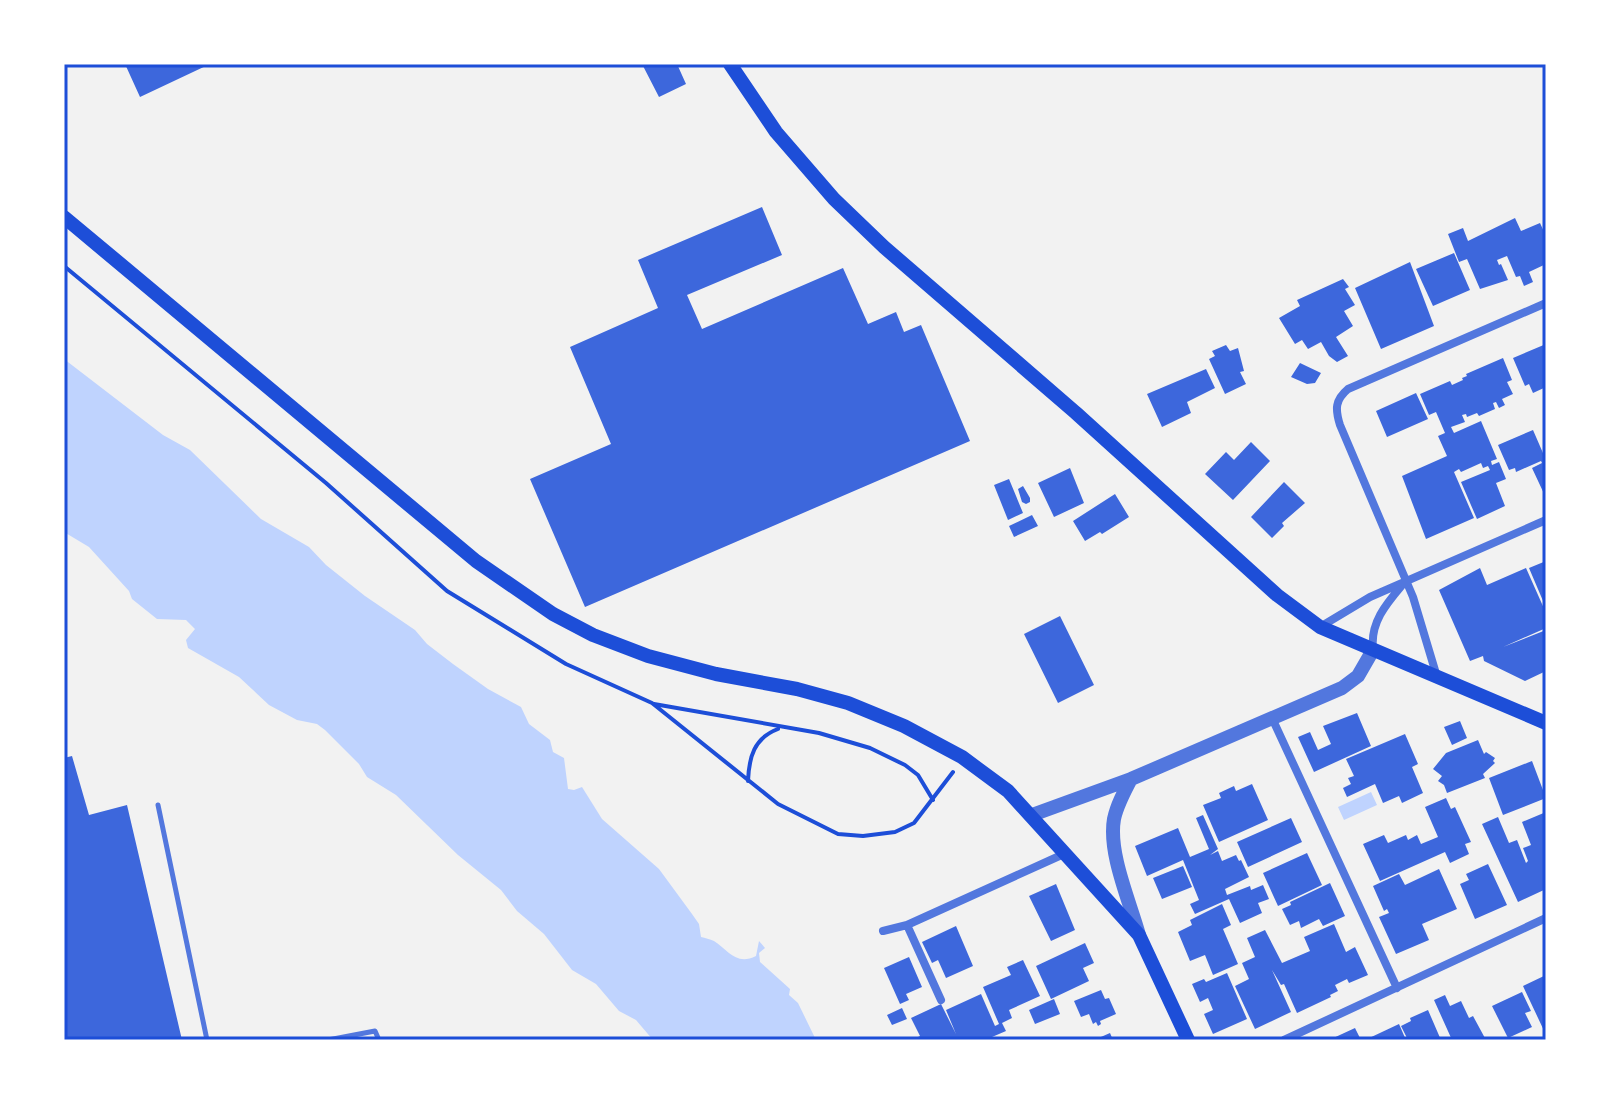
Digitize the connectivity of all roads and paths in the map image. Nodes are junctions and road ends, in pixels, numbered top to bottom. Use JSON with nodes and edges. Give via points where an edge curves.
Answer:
{"nodes":[{"id":1,"x":730,"y":64,"type":"edge"},
{"id":2,"x":64,"y":217,"type":"edge"},
{"id":3,"x":1546,"y":303,"type":"edge"},
{"id":4,"x":1546,"y":520,"type":"edge"},
{"id":5,"x":1406,"y":580,"type":"junction"},
{"id":6,"x":1320,"y":627,"type":"junction"},
{"id":7,"x":1373,"y":650,"type":"junction"},
{"id":8,"x":1437,"y":678,"type":"junction"},
{"id":9,"x":652,"y":703,"type":"dead end"},
{"id":10,"x":1272,"y":718,"type":"junction"},
{"id":11,"x":1546,"y":723,"type":"edge"},
{"id":12,"x":781,"y":727,"type":"junction"},
{"id":13,"x":1131,"y":779,"type":"junction"},
{"id":14,"x":748,"y":781,"type":"dead end"},
{"id":15,"x":933,"y":800,"type":"dead end"},
{"id":16,"x":158,"y":805,"type":"dead end"},
{"id":17,"x":1032,"y":815,"type":"junction"},
{"id":18,"x":1066,"y":852,"type":"junction"},
{"id":19,"x":1546,"y":918,"type":"edge"},
{"id":20,"x":907,"y":925,"type":"junction"},
{"id":21,"x":883,"y":931,"type":"dead end"},
{"id":22,"x":1139,"y":935,"type":"junction"},
{"id":23,"x":1397,"y":988,"type":"junction"},
{"id":24,"x":941,"y":1000,"type":"dead end"},
{"id":25,"x":207,"y":1040,"type":"edge"},
{"id":26,"x":328,"y":1040,"type":"edge"},
{"id":27,"x":379,"y":1040,"type":"edge"},
{"id":28,"x":1188,"y":1040,"type":"edge"},
{"id":29,"x":1284,"y":1040,"type":"edge"}],
"edges":[{"from":1,"to":6,"type":"main road","via":[[776,132],[884,247],[1277,595]]},
{"from":2,"to":17,"type":"main road","via":[[476,561],[553,614],[648,656],[797,689],[904,726],[962,757]]},
{"from":3,"to":5,"type":"street","via":[[1340,396],[1340,425]]},
{"from":4,"to":5,"type":"street"},
{"from":5,"to":6,"type":"street"},
{"from":5,"to":7,"type":"street","via":[[1372,631]]},
{"from":5,"to":8,"type":"street"},
{"from":6,"to":7,"type":"main road"},
{"from":7,"to":8,"type":"main road"},
{"from":7,"to":10,"type":"street","via":[[1358,676],[1342,688]]},
{"from":8,"to":11,"type":"main road"},
{"from":9,"to":12,"type":"path"},
{"from":10,"to":13,"type":"street"},
{"from":10,"to":23,"type":"street"},
{"from":12,"to":14,"type":"path","via":[[755,746]]},
{"from":12,"to":15,"type":"path","via":[[870,748],[918,775]]},
{"from":13,"to":17,"type":"street"},
{"from":13,"to":22,"type":"street","via":[[1116,812],[1113,841]]},
{"from":16,"to":25,"type":"lane"},
{"from":17,"to":18,"type":"main road"},
{"from":18,"to":20,"type":"street"},
{"from":18,"to":22,"type":"main road"},
{"from":19,"to":23,"type":"street"},
{"from":20,"to":21,"type":"street"},
{"from":20,"to":24,"type":"street"},
{"from":22,"to":28,"type":"main road"},
{"from":23,"to":29,"type":"street"},
{"from":26,"to":27,"type":"lane","via":[[375,1031]]}]}
